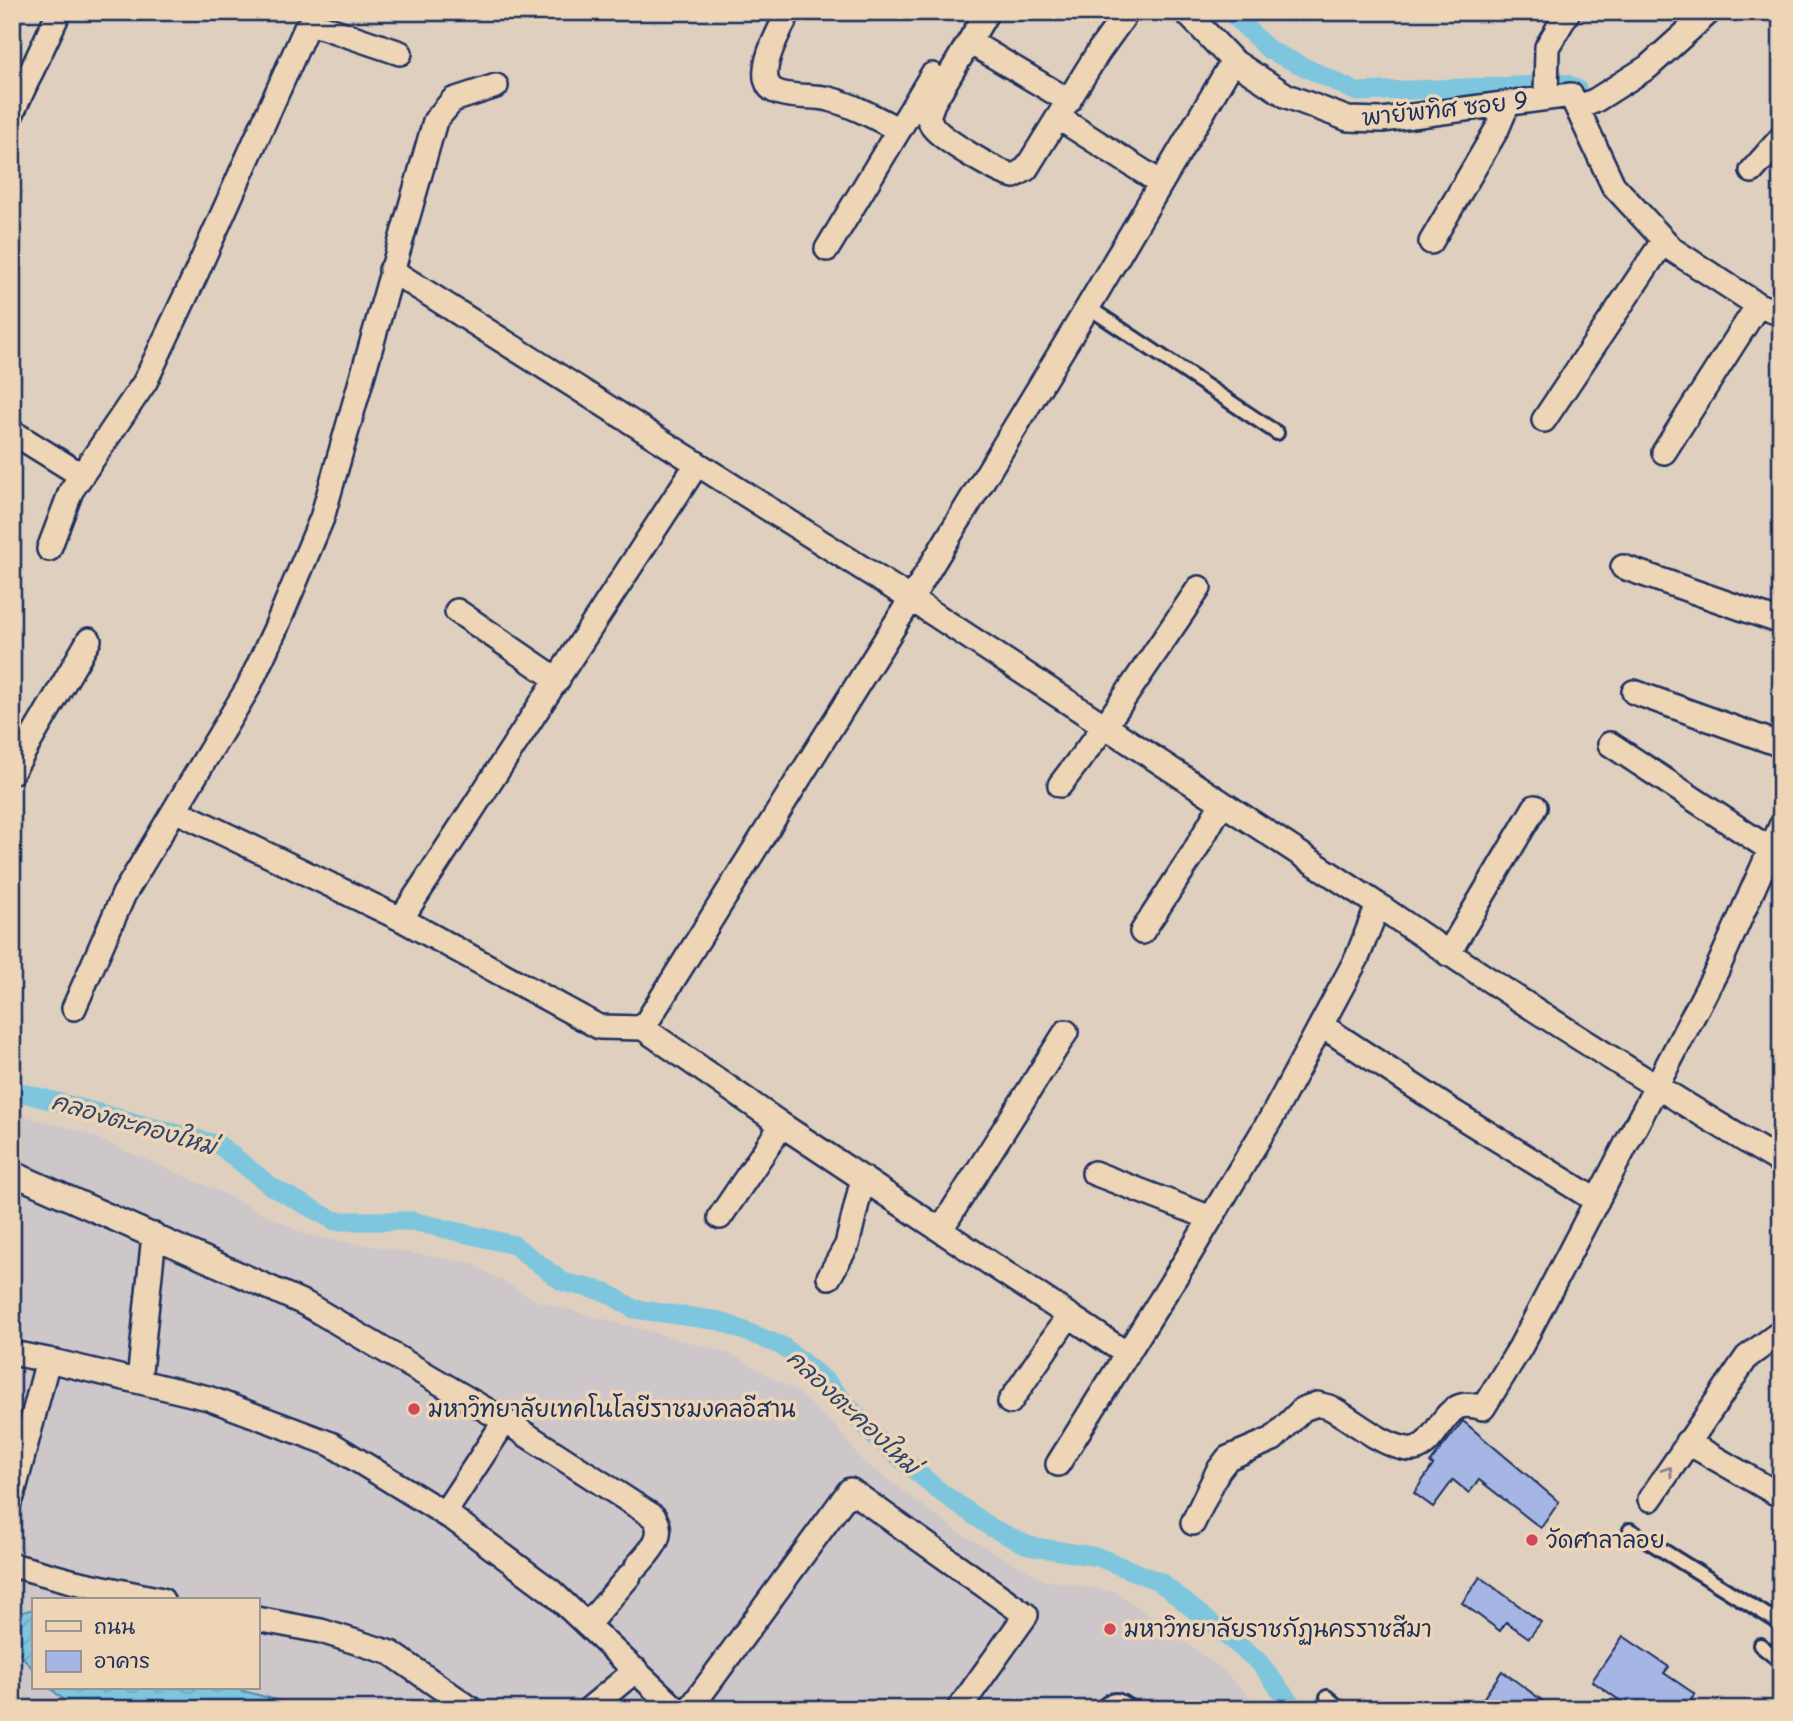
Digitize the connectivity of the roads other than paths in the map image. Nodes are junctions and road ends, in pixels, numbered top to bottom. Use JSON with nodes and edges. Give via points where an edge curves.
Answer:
{"nodes":[{"id":1,"x":59,"y":12,"type":"edge"},
{"id":2,"x":789,"y":12,"type":"edge"},
{"id":3,"x":969,"y":12,"type":"edge"},
{"id":4,"x":987,"y":12,"type":"edge"},
{"id":5,"x":1127,"y":12,"type":"edge"},
{"id":6,"x":1186,"y":12,"type":"edge"},
{"id":7,"x":1568,"y":12,"type":"edge"},
{"id":8,"x":1709,"y":12,"type":"edge"},
{"id":9,"x":970,"y":42,"type":"junction"},
{"id":10,"x":400,"y":54,"type":"dead end"},
{"id":11,"x":1233,"y":61,"type":"junction"},
{"id":12,"x":496,"y":86,"type":"dead end"},
{"id":13,"x":1546,"y":98,"type":"junction"},
{"id":14,"x":1575,"y":101,"type":"junction"},
{"id":15,"x":1508,"y":103,"type":"junction"},
{"id":16,"x":1064,"y":110,"type":"junction"},
{"id":17,"x":12,"y":113,"type":"edge"},
{"id":18,"x":899,"y":130,"type":"junction"},
{"id":19,"x":1781,"y":138,"type":"edge"},
{"id":20,"x":1752,"y":171,"type":"dead end"},
{"id":21,"x":1161,"y":183,"type":"junction"},
{"id":22,"x":1664,"y":240,"type":"junction"},
{"id":23,"x":1431,"y":242,"type":"dead end"},
{"id":24,"x":827,"y":249,"type":"dead end"},
{"id":25,"x":391,"y":270,"type":"junction"},
{"id":26,"x":1758,"y":305,"type":"junction"},
{"id":27,"x":1088,"y":307,"type":"junction"},
{"id":28,"x":1781,"y":314,"type":"edge"},
{"id":29,"x":1544,"y":420,"type":"dead end"},
{"id":30,"x":12,"y":432,"type":"edge"},
{"id":31,"x":1277,"y":433,"type":"dead end"},
{"id":32,"x":1664,"y":452,"type":"dead end"},
{"id":33,"x":697,"y":464,"type":"junction"},
{"id":34,"x":81,"y":475,"type":"junction"},
{"id":35,"x":49,"y":549,"type":"dead end"},
{"id":36,"x":1623,"y":567,"type":"dead end"},
{"id":37,"x":1199,"y":588,"type":"dead end"},
{"id":38,"x":906,"y":596,"type":"junction"},
{"id":39,"x":457,"y":611,"type":"dead end"},
{"id":40,"x":1781,"y":622,"type":"edge"},
{"id":41,"x":89,"y":640,"type":"dead end"},
{"id":42,"x":558,"y":680,"type":"junction"},
{"id":43,"x":1634,"y":692,"type":"dead end"},
{"id":44,"x":1105,"y":726,"type":"junction"},
{"id":45,"x":1609,"y":744,"type":"dead end"},
{"id":46,"x":1781,"y":745,"type":"edge"},
{"id":47,"x":12,"y":772,"type":"edge"},
{"id":48,"x":1060,"y":785,"type":"dead end"},
{"id":49,"x":1222,"y":803,"type":"junction"},
{"id":50,"x":1535,"y":807,"type":"dead end"},
{"id":51,"x":175,"y":810,"type":"junction"},
{"id":52,"x":1781,"y":826,"type":"edge"},
{"id":53,"x":1770,"y":850,"type":"junction"},
{"id":54,"x":1378,"y":905,"type":"junction"},
{"id":55,"x":401,"y":919,"type":"junction"},
{"id":56,"x":1143,"y":932,"type":"dead end"},
{"id":57,"x":1448,"y":954,"type":"junction"},
{"id":58,"x":74,"y":1008,"type":"dead end"},
{"id":59,"x":1321,"y":1024,"type":"junction"},
{"id":60,"x":636,"y":1028,"type":"junction"},
{"id":61,"x":1066,"y":1032,"type":"dead end"},
{"id":62,"x":1657,"y":1088,"type":"junction"},
{"id":63,"x":782,"y":1125,"type":"junction"},
{"id":64,"x":1781,"y":1162,"type":"edge"},
{"id":65,"x":1094,"y":1172,"type":"dead end"},
{"id":66,"x":12,"y":1173,"type":"edge"},
{"id":67,"x":863,"y":1178,"type":"junction"},
{"id":68,"x":1597,"y":1201,"type":"junction"},
{"id":69,"x":720,"y":1217,"type":"dead end"},
{"id":70,"x":1211,"y":1218,"type":"junction"},
{"id":71,"x":941,"y":1229,"type":"junction"},
{"id":72,"x":154,"y":1235,"type":"junction"},
{"id":73,"x":829,"y":1277,"type":"dead end"},
{"id":74,"x":1069,"y":1315,"type":"junction"},
{"id":75,"x":1781,"y":1332,"type":"edge"},
{"id":76,"x":12,"y":1353,"type":"edge"},
{"id":77,"x":1127,"y":1354,"type":"junction"},
{"id":78,"x":48,"y":1360,"type":"junction"},
{"id":79,"x":139,"y":1381,"type":"junction"},
{"id":80,"x":1010,"y":1402,"type":"dead end"},
{"id":81,"x":505,"y":1421,"type":"junction"},
{"id":82,"x":1687,"y":1442,"type":"junction"},
{"id":83,"x":1058,"y":1464,"type":"dead end"},
{"id":84,"x":1781,"y":1496,"type":"edge"},
{"id":85,"x":12,"y":1497,"type":"edge"},
{"id":86,"x":1650,"y":1499,"type":"dead end"},
{"id":87,"x":444,"y":1514,"type":"junction"},
{"id":88,"x":1194,"y":1523,"type":"dead end"},
{"id":89,"x":1630,"y":1530,"type":"dead end"},
{"id":90,"x":12,"y":1565,"type":"edge"},
{"id":91,"x":152,"y":1598,"type":"edge"},
{"id":92,"x":259,"y":1619,"type":"edge"},
{"id":93,"x":1778,"y":1622,"type":"dead end"},
{"id":94,"x":587,"y":1625,"type":"junction"},
{"id":95,"x":1760,"y":1645,"type":"dead end"},
{"id":96,"x":1781,"y":1662,"type":"edge"},
{"id":97,"x":636,"y":1670,"type":"junction"},
{"id":98,"x":1327,"y":1697,"type":"dead end"},
{"id":99,"x":471,"y":1709,"type":"edge"},
{"id":100,"x":589,"y":1709,"type":"edge"},
{"id":101,"x":676,"y":1709,"type":"edge"},
{"id":102,"x":690,"y":1709,"type":"edge"},
{"id":103,"x":959,"y":1709,"type":"edge"},
{"id":104,"x":1101,"y":1709,"type":"edge"},
{"id":105,"x":1131,"y":1709,"type":"edge"},
{"id":106,"x":1341,"y":1709,"type":"edge"}],
"edges":[{"from":1,"to":17,"type":"street"},
{"from":2,"to":18,"type":"street","via":[[768,58],[766,78],[771,89],[827,98]]},
{"from":3,"to":18,"type":"street"},
{"from":4,"to":9,"type":"street"},
{"from":5,"to":16,"type":"street"},
{"from":6,"to":11,"type":"street","name":"พายัพทิศ ซอย 9"},
{"from":7,"to":13,"type":"street","via":[[1547,47]]},
{"from":8,"to":14,"type":"street","name":"พายัพทิศ ซอย 9","via":[[1648,67],[1596,100]]},
{"from":9,"to":16,"type":"street"},
{"from":9,"to":16,"type":"street","via":[[933,103],[928,117],[933,127],[990,166],[1014,176],[1026,169]]},
{"from":10,"to":34,"type":"street","via":[[323,27],[306,28],[145,382]]},
{"from":11,"to":15,"type":"street","name":"พายัพทิศ ซอย 9","via":[[1287,96],[1348,119],[1382,120]]},
{"from":11,"to":21,"type":"street"},
{"from":12,"to":25,"type":"street","via":[[453,100],[435,121]]},
{"from":13,"to":14,"type":"street","name":"พายัพทิศ ซอย 9"},
{"from":13,"to":15,"type":"street","name":"พายัพทิศ ซอย 9"},
{"from":14,"to":22,"type":"street","via":[[1613,185]]},
{"from":15,"to":23,"type":"street"},
{"from":16,"to":21,"type":"street"},
{"from":18,"to":24,"type":"street"},
{"from":19,"to":20,"type":"street"},
{"from":21,"to":27,"type":"street"},
{"from":22,"to":26,"type":"street"},
{"from":22,"to":29,"type":"street"},
{"from":25,"to":33,"type":"street"},
{"from":25,"to":51,"type":"street","via":[[322,518],[247,688]]},
{"from":26,"to":28,"type":"street"},
{"from":26,"to":32,"type":"street"},
{"from":27,"to":31,"type":"lane"},
{"from":27,"to":38,"type":"street"},
{"from":30,"to":34,"type":"street"},
{"from":33,"to":38,"type":"street"},
{"from":33,"to":42,"type":"street"},
{"from":34,"to":35,"type":"street"},
{"from":36,"to":40,"type":"street"},
{"from":37,"to":44,"type":"street"},
{"from":38,"to":44,"type":"street"},
{"from":38,"to":60,"type":"street"},
{"from":39,"to":42,"type":"street"},
{"from":41,"to":47,"type":"street"},
{"from":42,"to":55,"type":"street"},
{"from":43,"to":46,"type":"street"},
{"from":44,"to":48,"type":"street"},
{"from":44,"to":49,"type":"street"},
{"from":45,"to":53,"type":"street"},
{"from":49,"to":54,"type":"street"},
{"from":49,"to":56,"type":"street"},
{"from":50,"to":57,"type":"street"},
{"from":51,"to":55,"type":"street"},
{"from":51,"to":58,"type":"street","via":[[124,894]]},
{"from":52,"to":53,"type":"street"},
{"from":53,"to":62,"type":"street","via":[[1717,970]]},
{"from":54,"to":57,"type":"street"},
{"from":54,"to":59,"type":"street","via":[[1357,958]]},
{"from":55,"to":60,"type":"street","via":[[599,1027]]},
{"from":57,"to":62,"type":"street"},
{"from":59,"to":68,"type":"street"},
{"from":59,"to":70,"type":"street"},
{"from":60,"to":63,"type":"street"},
{"from":61,"to":71,"type":"street"},
{"from":62,"to":64,"type":"street"},
{"from":62,"to":68,"type":"street"},
{"from":63,"to":67,"type":"street"},
{"from":63,"to":69,"type":"street"},
{"from":65,"to":70,"type":"street"},
{"from":66,"to":72,"type":"street"},
{"from":67,"to":71,"type":"street"},
{"from":67,"to":73,"type":"street","via":[[847,1245]]},
{"from":68,"to":88,"type":"street","via":[[1520,1349],[1483,1408],[1466,1405],[1455,1409],[1424,1444],[1409,1449],[1329,1407],[1311,1405],[1273,1439],[1228,1458]]},
{"from":70,"to":77,"type":"street"},
{"from":71,"to":74,"type":"street"},
{"from":72,"to":79,"type":"street"},
{"from":72,"to":81,"type":"street","via":[[306,1304]]},
{"from":74,"to":77,"type":"street"},
{"from":74,"to":80,"type":"street"},
{"from":75,"to":82,"type":"street","via":[[1747,1357]]},
{"from":76,"to":78,"type":"street"},
{"from":77,"to":83,"type":"street"},
{"from":78,"to":79,"type":"street"},
{"from":78,"to":85,"type":"street"},
{"from":79,"to":87,"type":"street","via":[[208,1398],[331,1444]]},
{"from":81,"to":87,"type":"street"},
{"from":81,"to":94,"type":"street","via":[[654,1517],[659,1526],[659,1537]]},
{"from":82,"to":84,"type":"street"},
{"from":86,"to":82,"type":"street","one_way":true},
{"from":87,"to":94,"type":"street","via":[[551,1591]]},
{"from":89,"to":93,"type":"lane"},
{"from":90,"to":91,"type":"street"},
{"from":92,"to":99,"type":"street","via":[[321,1631],[391,1653]]},
{"from":94,"to":97,"type":"street"},
{"from":95,"to":96,"type":"lane"},
{"from":97,"to":100,"type":"street"},
{"from":97,"to":101,"type":"street"},
{"from":98,"to":106,"type":"lane"},
{"from":102,"to":103,"type":"street","via":[[850,1490],[1026,1615]]},
{"from":104,"to":105,"type":"lane","via":[[1115,1699]]}]}
